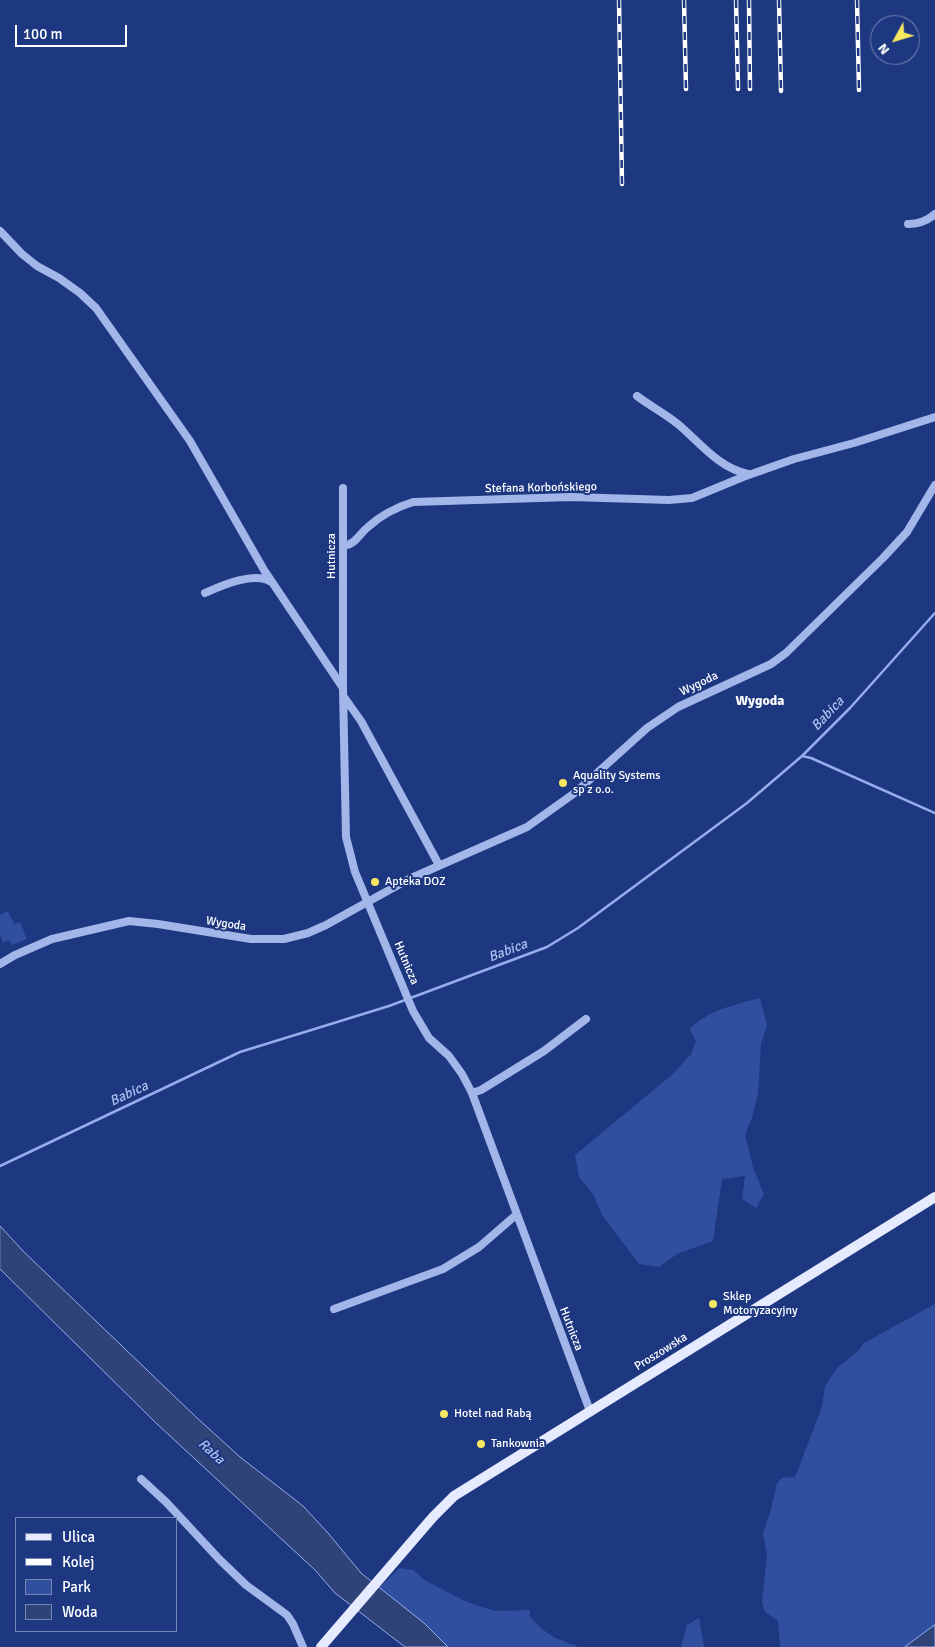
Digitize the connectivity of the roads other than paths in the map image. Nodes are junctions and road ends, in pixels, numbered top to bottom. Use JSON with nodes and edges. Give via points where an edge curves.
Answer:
{"nodes":[{"id":1,"x":935,"y":214,"type":"edge"},
{"id":2,"x":908,"y":224,"type":"dead end"},
{"id":3,"x":0,"y":231,"type":"edge"},
{"id":4,"x":637,"y":396,"type":"dead end"},
{"id":5,"x":935,"y":417,"type":"edge"},
{"id":6,"x":750,"y":475,"type":"junction"},
{"id":7,"x":935,"y":485,"type":"edge"},
{"id":8,"x":343,"y":488,"type":"dead end"},
{"id":9,"x":344,"y":546,"type":"junction"},
{"id":10,"x":273,"y":583,"type":"junction"},
{"id":11,"x":205,"y":593,"type":"dead end"},
{"id":12,"x":343,"y":688,"type":"junction"},
{"id":13,"x":344,"y":697,"type":"junction"},
{"id":14,"x":439,"y":865,"type":"junction"},
{"id":15,"x":367,"y":901,"type":"junction"},
{"id":16,"x":0,"y":964,"type":"edge"},
{"id":17,"x":586,"y":1019,"type":"dead end"},
{"id":18,"x":472,"y":1093,"type":"junction"},
{"id":19,"x":935,"y":1196,"type":"edge"},
{"id":20,"x":516,"y":1215,"type":"junction"},
{"id":21,"x":334,"y":1309,"type":"dead end"},
{"id":22,"x":590,"y":1411,"type":"junction"},
{"id":23,"x":141,"y":1479,"type":"dead end"},
{"id":24,"x":303,"y":1647,"type":"edge"},
{"id":25,"x":321,"y":1647,"type":"edge"}],
"edges":[{"from":1,"to":2,"type":"street","via":[[916,224]]},
{"from":3,"to":10,"type":"street","via":[[22,254],[80,293],[96,308],[190,441]]},
{"from":4,"to":6,"type":"street","via":[[677,424],[716,459],[731,469]]},
{"from":5,"to":6,"type":"street","name":"Stefana Korbońskiego"},
{"from":6,"to":9,"type":"street","name":"Stefana Korbońskiego","via":[[685,499],[571,497],[413,502],[398,507],[367,527],[352,544]]},
{"from":7,"to":14,"type":"street","name":"Wygoda","via":[[907,532],[786,653],[771,664],[678,707],[647,728],[576,792],[527,827]]},
{"from":8,"to":9,"type":"street","name":"Hutnicza"},
{"from":9,"to":12,"type":"street","name":"Hutnicza"},
{"from":10,"to":11,"type":"street","via":[[266,578],[230,582]]},
{"from":10,"to":12,"type":"street"},
{"from":12,"to":13,"type":"street","name":"Hutnicza"},
{"from":13,"to":14,"type":"street","via":[[361,721]]},
{"from":13,"to":15,"type":"street","name":"Hutnicza","via":[[346,837]]},
{"from":14,"to":15,"type":"street","name":"Wygoda"},
{"from":15,"to":16,"type":"street","name":"Wygoda","via":[[326,925],[284,939],[251,939],[129,922],[52,939]]},
{"from":15,"to":18,"type":"street","name":"Hutnicza","via":[[413,1010],[429,1038],[449,1056]]},
{"from":17,"to":18,"type":"street","via":[[544,1051]]},
{"from":18,"to":20,"type":"street","name":"Hutnicza"},
{"from":19,"to":22,"type":"main road","name":"Proszowska"},
{"from":20,"to":21,"type":"street","via":[[478,1247],[443,1269]]},
{"from":20,"to":22,"type":"street","name":"Hutnicza"},
{"from":22,"to":25,"type":"main road","name":"Proszowska","via":[[458,1493],[433,1517]]},
{"from":23,"to":24,"type":"street","via":[[256,1594],[287,1615]]}]}
